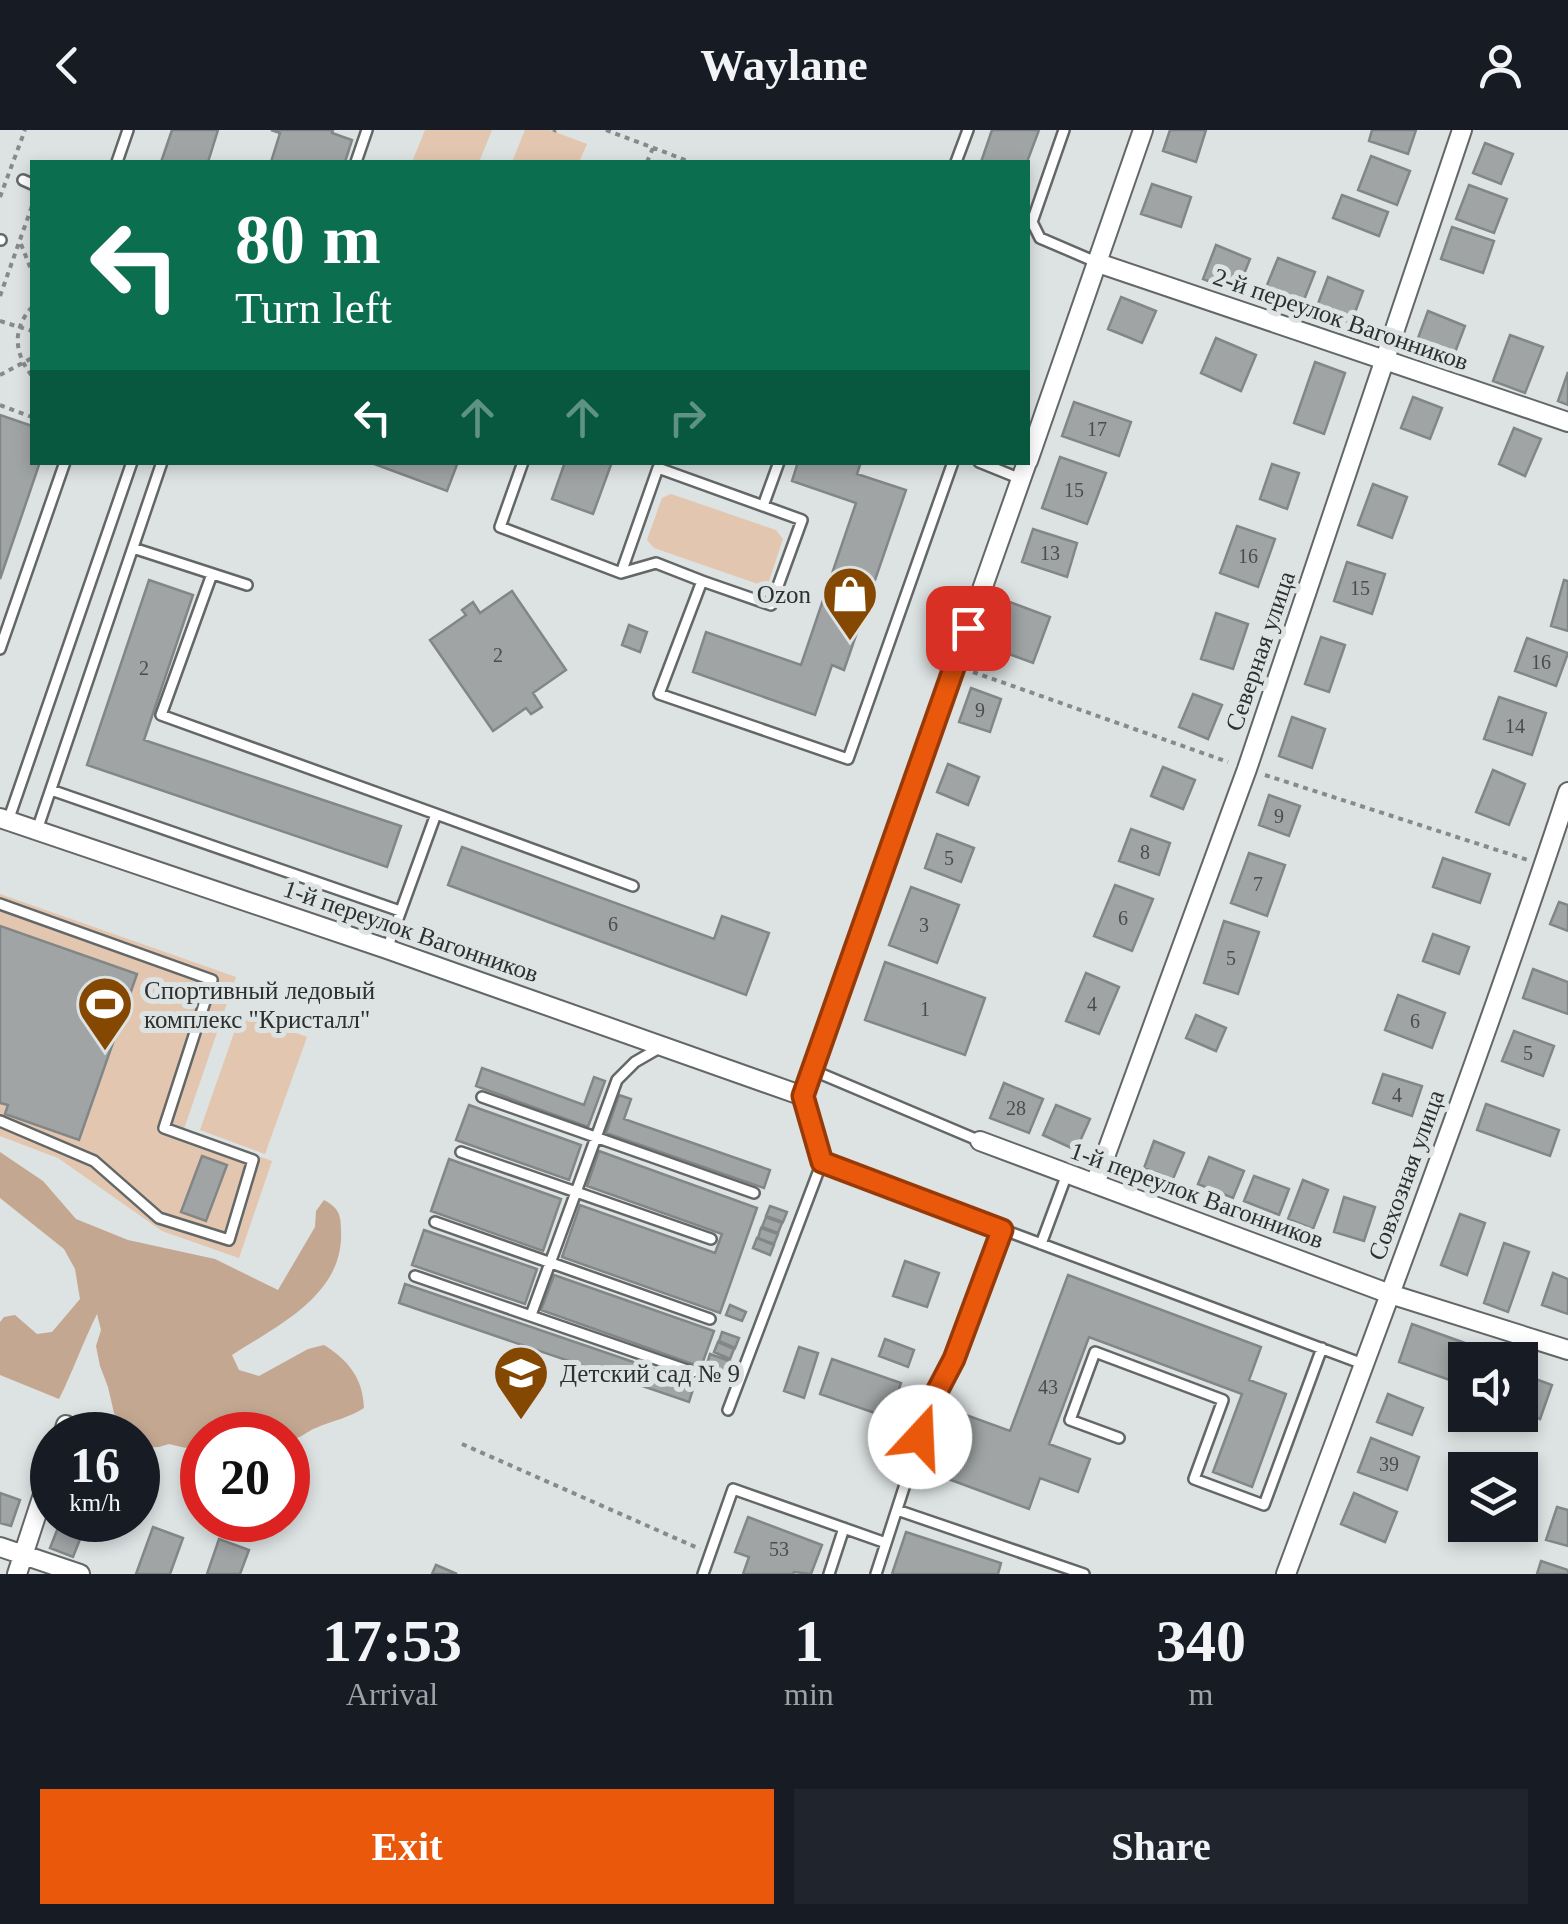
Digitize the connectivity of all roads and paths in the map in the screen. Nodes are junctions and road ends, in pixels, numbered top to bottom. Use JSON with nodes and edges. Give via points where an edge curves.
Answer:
{"nodes":[{"id":1,"x":25,"y":130,"type":"edge"},
{"id":2,"x":128,"y":130,"type":"edge"},
{"id":3,"x":367,"y":130,"type":"edge"},
{"id":4,"x":606,"y":130,"type":"edge"},
{"id":5,"x":968,"y":130,"type":"edge"},
{"id":6,"x":1064,"y":130,"type":"edge"},
{"id":7,"x":1143,"y":130,"type":"edge"},
{"id":8,"x":1462,"y":130,"type":"edge"},
{"id":9,"x":653,"y":148,"type":"junction"},
{"id":10,"x":118,"y":160,"type":"edge"},
{"id":11,"x":357,"y":160,"type":"edge"},
{"id":12,"x":648,"y":160,"type":"edge"},
{"id":13,"x":685,"y":160,"type":"edge"},
{"id":14,"x":957,"y":160,"type":"edge"},
{"id":15,"x":0,"y":197,"type":"edge"},
{"id":16,"x":30,"y":212,"type":"edge"},
{"id":17,"x":20,"y":242,"type":"junction"},
{"id":18,"x":1098,"y":262,"type":"junction"},
{"id":19,"x":30,"y":267,"type":"edge"},
{"id":20,"x":0,"y":296,"type":"edge"},
{"id":21,"x":30,"y":310,"type":"edge"},
{"id":22,"x":0,"y":321,"type":"edge"},
{"id":23,"x":19,"y":327,"type":"junction"},
{"id":24,"x":30,"y":330,"type":"edge"},
{"id":25,"x":30,"y":359,"type":"edge"},
{"id":26,"x":1385,"y":360,"type":"junction"},
{"id":27,"x":22,"y":364,"type":"junction"},
{"id":28,"x":30,"y":374,"type":"edge"},
{"id":29,"x":0,"y":375,"type":"edge"},
{"id":30,"x":0,"y":405,"type":"edge"},
{"id":31,"x":30,"y":416,"type":"edge"},
{"id":32,"x":1568,"y":422,"type":"edge"},
{"id":33,"x":1030,"y":453,"type":"edge"},
{"id":34,"x":64,"y":465,"type":"edge"},
{"id":35,"x":131,"y":465,"type":"edge"},
{"id":36,"x":161,"y":465,"type":"edge"},
{"id":37,"x":523,"y":465,"type":"edge"},
{"id":38,"x":778,"y":465,"type":"edge"},
{"id":39,"x":952,"y":465,"type":"edge"},
{"id":40,"x":1025,"y":467,"type":"edge"},
{"id":41,"x":764,"y":506,"type":"junction"},
{"id":42,"x":133,"y":548,"type":"junction"},
{"id":43,"x":621,"y":573,"type":"junction"},
{"id":44,"x":212,"y":574,"type":"junction"},
{"id":45,"x":702,"y":581,"type":"junction"},
{"id":46,"x":247,"y":585,"type":"dead end"},
{"id":47,"x":0,"y":649,"type":"edge"},
{"id":48,"x":51,"y":790,"type":"junction"},
{"id":49,"x":1568,"y":792,"type":"edge"},
{"id":50,"x":436,"y":814,"type":"junction"},
{"id":51,"x":4,"y":820,"type":"edge"},
{"id":52,"x":38,"y":830,"type":"junction"},
{"id":53,"x":633,"y":886,"type":"dead end"},
{"id":54,"x":0,"y":904,"type":"edge"},
{"id":55,"x":400,"y":912,"type":"junction"},
{"id":56,"x":387,"y":948,"type":"junction"},
{"id":57,"x":663,"y":1046,"type":"junction"},
{"id":58,"x":812,"y":1070,"type":"junction"},
{"id":59,"x":803,"y":1096,"type":"junction"},
{"id":60,"x":482,"y":1097,"type":"dead end"},
{"id":61,"x":0,"y":1121,"type":"edge"},
{"id":62,"x":595,"y":1137,"type":"junction"},
{"id":63,"x":980,"y":1141,"type":"joint"},
{"id":64,"x":461,"y":1152,"type":"dead end"},
{"id":65,"x":822,"y":1162,"type":"junction"},
{"id":66,"x":1066,"y":1174,"type":"junction"},
{"id":67,"x":1095,"y":1184,"type":"junction"},
{"id":68,"x":576,"y":1192,"type":"junction"},
{"id":69,"x":754,"y":1193,"type":"dead end"},
{"id":70,"x":436,"y":1222,"type":"dead end"},
{"id":71,"x":1002,"y":1230,"type":"junction"},
{"id":72,"x":711,"y":1239,"type":"dead end"},
{"id":73,"x":1040,"y":1244,"type":"junction"},
{"id":74,"x":551,"y":1262,"type":"junction"},
{"id":75,"x":415,"y":1276,"type":"dead end"},
{"id":76,"x":1390,"y":1294,"type":"junction"},
{"id":77,"x":531,"y":1315,"type":"junction"},
{"id":78,"x":710,"y":1319,"type":"dead end"},
{"id":79,"x":1322,"y":1348,"type":"junction"},
{"id":80,"x":1568,"y":1350,"type":"edge"},
{"id":81,"x":1364,"y":1364,"type":"junction"},
{"id":82,"x":693,"y":1372,"type":"dead end"},
{"id":83,"x":728,"y":1410,"type":"dead end"},
{"id":84,"x":1119,"y":1438,"type":"dead end"},
{"id":85,"x":462,"y":1444,"type":"dead end"},
{"id":86,"x":897,"y":1510,"type":"junction"},
{"id":87,"x":844,"y":1528,"type":"junction"},
{"id":88,"x":30,"y":1536,"type":"edge"},
{"id":89,"x":886,"y":1543,"type":"junction"},
{"id":90,"x":0,"y":1547,"type":"edge"},
{"id":91,"x":710,"y":1553,"type":"junction"},
{"id":92,"x":24,"y":1555,"type":"junction"},
{"id":93,"x":17,"y":1574,"type":"edge"},
{"id":94,"x":80,"y":1574,"type":"edge"},
{"id":95,"x":703,"y":1574,"type":"edge"},
{"id":96,"x":829,"y":1574,"type":"edge"},
{"id":97,"x":876,"y":1574,"type":"edge"},
{"id":98,"x":1084,"y":1574,"type":"edge"},
{"id":99,"x":1286,"y":1574,"type":"edge"}],
"edges":[{"from":1,"to":15,"type":"path"},
{"from":2,"to":10,"type":"lane"},
{"from":3,"to":11,"type":"lane"},
{"from":4,"to":9,"type":"path"},
{"from":5,"to":14,"type":"lane"},
{"from":6,"to":18,"type":"lane","via":[[1032,222],[1040,238]]},
{"from":7,"to":18,"type":"street"},
{"from":8,"to":26,"type":"street","name":"Северная улица"},
{"from":9,"to":12,"type":"path"},
{"from":9,"to":13,"type":"path"},
{"from":16,"to":17,"type":"path"},
{"from":17,"to":19,"type":"path"},
{"from":17,"to":20,"type":"path"},
{"from":18,"to":26,"type":"street","name":"2-й переулок Вагонников"},
{"from":18,"to":33,"type":"street"},
{"from":21,"to":23,"type":"path"},
{"from":22,"to":23,"type":"path"},
{"from":23,"to":24,"type":"path"},
{"from":23,"to":27,"type":"path"},
{"from":25,"to":27,"type":"path"},
{"from":26,"to":32,"type":"street","name":"2-й переулок Вагонников"},
{"from":26,"to":67,"type":"street","name":"Северная улица"},
{"from":27,"to":28,"type":"path"},
{"from":27,"to":29,"type":"path"},
{"from":30,"to":31,"type":"path"},
{"from":34,"to":47,"type":"lane"},
{"from":35,"to":51,"type":"lane"},
{"from":36,"to":42,"type":"lane"},
{"from":37,"to":43,"type":"lane","via":[[500,527]]},
{"from":38,"to":41,"type":"lane"},
{"from":39,"to":45,"type":"lane","via":[[848,759],[659,694]]},
{"from":40,"to":58,"type":"street"},
{"from":41,"to":43,"type":"lane","via":[[658,468]]},
{"from":41,"to":45,"type":"lane","via":[[802,520],[771,605]]},
{"from":42,"to":44,"type":"lane"},
{"from":42,"to":48,"type":"lane"},
{"from":43,"to":45,"type":"lane","via":[[656,563]]},
{"from":44,"to":46,"type":"lane"},
{"from":44,"to":50,"type":"lane","via":[[161,715]]},
{"from":48,"to":52,"type":"lane"},
{"from":48,"to":55,"type":"lane"},
{"from":49,"to":76,"type":"street","name":"Совхозная улица"},
{"from":50,"to":53,"type":"lane"},
{"from":50,"to":55,"type":"lane"},
{"from":51,"to":52,"type":"street","name":"1-й переулок Вагонников"},
{"from":52,"to":56,"type":"street","name":"1-й переулок Вагонников"},
{"from":54,"to":61,"type":"lane","via":[[212,980],[164,1128],[253,1160],[229,1240],[159,1218],[94,1161]]},
{"from":55,"to":56,"type":"lane"},
{"from":56,"to":57,"type":"street","name":"1-й переулок Вагонников"},
{"from":57,"to":59,"type":"street","name":"1-й переулок Вагонников"},
{"from":57,"to":62,"type":"lane","via":[[617,1080]]},
{"from":58,"to":59,"type":"street"},
{"from":58,"to":63,"type":"lane"},
{"from":59,"to":65,"type":"street"},
{"from":60,"to":62,"type":"lane"},
{"from":62,"to":68,"type":"lane"},
{"from":62,"to":69,"type":"lane"},
{"from":63,"to":66,"type":"street","name":"1-й переулок Вагонников"},
{"from":64,"to":68,"type":"lane"},
{"from":65,"to":71,"type":"lane"},
{"from":65,"to":83,"type":"lane"},
{"from":66,"to":67,"type":"street","name":"1-й переулок Вагонников"},
{"from":66,"to":73,"type":"lane"},
{"from":67,"to":76,"type":"street","name":"1-й переулок Вагонников"},
{"from":68,"to":72,"type":"lane"},
{"from":68,"to":74,"type":"lane"},
{"from":70,"to":74,"type":"lane"},
{"from":71,"to":73,"type":"lane"},
{"from":71,"to":86,"type":"lane","via":[[932,1401]]},
{"from":73,"to":79,"type":"lane"},
{"from":74,"to":77,"type":"lane"},
{"from":74,"to":78,"type":"lane"},
{"from":75,"to":77,"type":"lane"},
{"from":76,"to":80,"type":"street","name":"1-й переулок Вагонников"},
{"from":76,"to":81,"type":"street","name":"Совхозная улица"},
{"from":77,"to":82,"type":"lane"},
{"from":79,"to":81,"type":"lane"},
{"from":79,"to":84,"type":"lane","via":[[1264,1506],[1194,1479],[1223,1400],[1096,1352],[1070,1420]]},
{"from":81,"to":99,"type":"street","name":"Совхозная улица"},
{"from":85,"to":91,"type":"path"},
{"from":86,"to":89,"type":"lane"},
{"from":86,"to":98,"type":"lane"},
{"from":87,"to":89,"type":"lane"},
{"from":87,"to":91,"type":"lane","via":[[733,1489]]},
{"from":87,"to":96,"type":"lane"},
{"from":88,"to":92,"type":"street"},
{"from":89,"to":97,"type":"lane"},
{"from":90,"to":92,"type":"street"},
{"from":91,"to":95,"type":"lane"},
{"from":92,"to":93,"type":"street"},
{"from":92,"to":94,"type":"street"}]}
